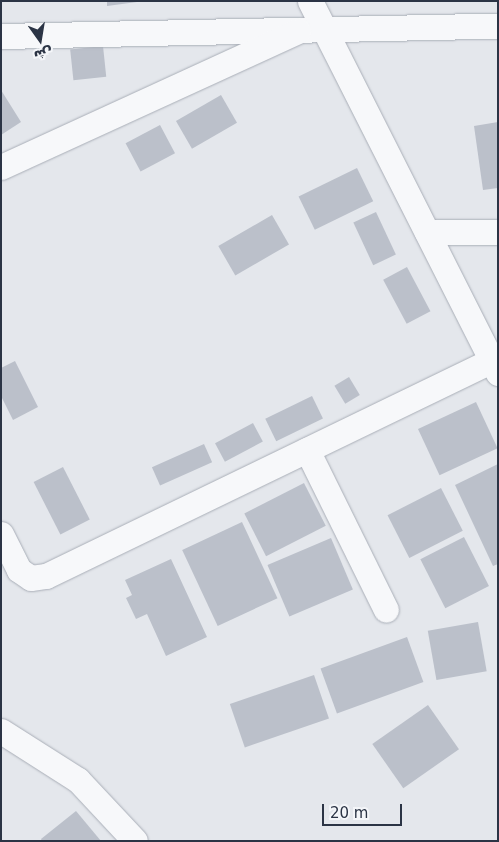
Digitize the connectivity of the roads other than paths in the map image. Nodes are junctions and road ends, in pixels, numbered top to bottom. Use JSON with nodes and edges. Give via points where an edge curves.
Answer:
{"nodes":[{"id":1,"x":310,"y":1,"type":"edge"},
{"id":2,"x":498,"y":26,"type":"edge"},
{"id":3,"x":315,"y":27,"type":"junction"},
{"id":4,"x":1,"y":36,"type":"edge"},
{"id":5,"x":1,"y":167,"type":"edge"},
{"id":6,"x":427,"y":232,"type":"junction"},
{"id":7,"x":498,"y":232,"type":"edge"},
{"id":8,"x":495,"y":367,"type":"edge"},
{"id":9,"x":306,"y":450,"type":"junction"},
{"id":10,"x":1,"y":534,"type":"edge"},
{"id":11,"x":386,"y":610,"type":"dead end"},
{"id":12,"x":1,"y":731,"type":"edge"},
{"id":13,"x":135,"y":841,"type":"edge"}],
"edges":[{"from":1,"to":3,"type":"street"},
{"from":2,"to":3,"type":"street"},
{"from":3,"to":4,"type":"street"},
{"from":3,"to":5,"type":"street"},
{"from":3,"to":6,"type":"street"},
{"from":6,"to":7,"type":"street"},
{"from":6,"to":8,"type":"street"},
{"from":8,"to":9,"type":"street"},
{"from":9,"to":10,"type":"street","via":[[46,576],[31,578],[19,570]]},
{"from":9,"to":11,"type":"street"},
{"from":12,"to":13,"type":"street","via":[[78,780]]}]}
